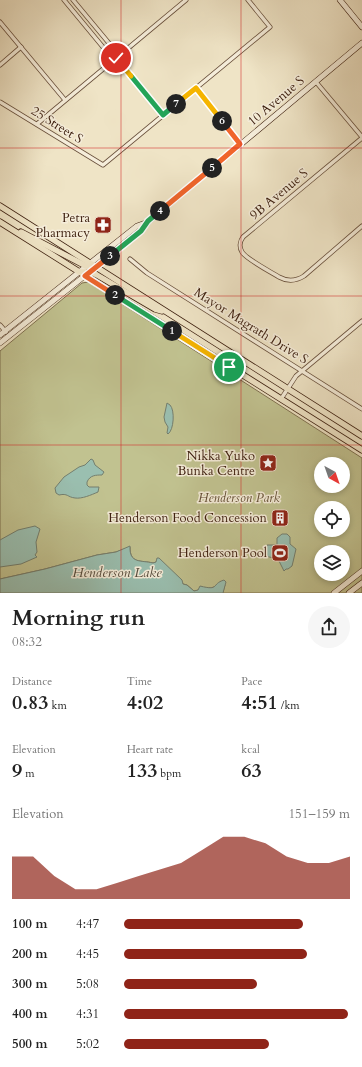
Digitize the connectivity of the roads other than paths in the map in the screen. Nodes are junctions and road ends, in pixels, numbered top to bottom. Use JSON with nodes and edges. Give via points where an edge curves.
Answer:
{"nodes":[{"id":1,"x":64,"y":0,"type":"edge"},
{"id":2,"x":73,"y":0,"type":"edge"},
{"id":3,"x":186,"y":0,"type":"edge"},
{"id":4,"x":248,"y":0,"type":"edge"},
{"id":5,"x":340,"y":0,"type":"edge"},
{"id":6,"x":0,"y":22,"type":"edge"},
{"id":7,"x":362,"y":27,"type":"edge"},
{"id":8,"x":362,"y":43,"type":"edge"},
{"id":9,"x":21,"y":48,"type":"junction"},
{"id":10,"x":116,"y":58,"type":"junction"},
{"id":11,"x":0,"y":65,"type":"edge"},
{"id":12,"x":316,"y":82,"type":"junction"},
{"id":13,"x":196,"y":88,"type":"junction"},
{"id":14,"x":65,"y":100,"type":"junction"},
{"id":15,"x":0,"y":102,"type":"edge"},
{"id":16,"x":163,"y":115,"type":"junction"},
{"id":17,"x":37,"y":124,"type":"junction"},
{"id":18,"x":362,"y":137,"type":"edge"},
{"id":19,"x":240,"y":144,"type":"junction"},
{"id":20,"x":0,"y":206,"type":"edge"},
{"id":21,"x":148,"y":221,"type":"junction"},
{"id":22,"x":0,"y":222,"type":"edge"},
{"id":23,"x":362,"y":226,"type":"edge"},
{"id":24,"x":17,"y":233,"type":"junction"},
{"id":25,"x":130,"y":259,"type":"dead end"},
{"id":26,"x":88,"y":264,"type":"junction"},
{"id":27,"x":96,"y":267,"type":"junction"},
{"id":28,"x":79,"y":272,"type":"junction"},
{"id":29,"x":91,"y":272,"type":"junction"},
{"id":30,"x":85,"y":276,"type":"junction"},
{"id":31,"x":172,"y":314,"type":"junction"},
{"id":32,"x":362,"y":321,"type":"edge"},
{"id":33,"x":0,"y":325,"type":"edge"},
{"id":34,"x":5,"y":331,"type":"junction"},
{"id":35,"x":0,"y":336,"type":"edge"},
{"id":36,"x":9,"y":336,"type":"junction"},
{"id":37,"x":0,"y":343,"type":"edge"},
{"id":38,"x":301,"y":371,"type":"junction"},
{"id":39,"x":288,"y":388,"type":"junction"},
{"id":40,"x":281,"y":399,"type":"junction"},
{"id":41,"x":362,"y":402,"type":"edge"},
{"id":42,"x":357,"y":406,"type":"junction"},
{"id":43,"x":362,"y":409,"type":"edge"},
{"id":44,"x":362,"y":436,"type":"edge"},
{"id":45,"x":362,"y":450,"type":"edge"},
{"id":46,"x":362,"y":571,"type":"edge"},
{"id":47,"x":362,"y":583,"type":"edge"},
{"id":48,"x":334,"y":593,"type":"edge"},
{"id":49,"x":348,"y":593,"type":"edge"}],
"edges":[{"from":1,"to":10,"type":"street","via":[[107,52]]},
{"from":2,"to":10,"type":"street","via":[[113,48]]},
{"from":3,"to":10,"type":"street"},
{"from":4,"to":13,"type":"street","via":[[270,26]]},
{"from":5,"to":7,"type":"street"},
{"from":6,"to":9,"type":"street"},
{"from":8,"to":12,"type":"street","name":"10 Avenue S"},
{"from":9,"to":11,"type":"street"},
{"from":9,"to":14,"type":"street"},
{"from":10,"to":14,"type":"street"},
{"from":10,"to":16,"type":"street"},
{"from":12,"to":18,"type":"street"},
{"from":12,"to":19,"type":"street","name":"10 Avenue S"},
{"from":13,"to":16,"type":"street"},
{"from":13,"to":19,"type":"street"},
{"from":14,"to":17,"type":"street"},
{"from":15,"to":17,"type":"street","name":"25 Street S"},
{"from":16,"to":17,"type":"street","name":"25 Street S","via":[[103,165]]},
{"from":18,"to":23,"type":"street","name":"9B Avenue S","via":[[242,238],[240,246],[242,253],[283,279],[291,281],[304,276]]},
{"from":19,"to":21,"type":"street","name":"10 Avenue S"},
{"from":20,"to":26,"type":"main road"},
{"from":21,"to":26,"type":"street","name":"10 Avenue S","via":[[137,226]]},
{"from":21,"to":27,"type":"street","name":"10 Avenue S","via":[[141,231]]},
{"from":22,"to":24,"type":"main road"},
{"from":24,"to":26,"type":"main road","via":[[22,232]]},
{"from":24,"to":28,"type":"main road"},
{"from":25,"to":38,"type":"street","name":"Mayor Magrath Drive S","via":[[147,273]]},
{"from":26,"to":27,"type":"main road"},
{"from":26,"to":28,"type":"street","name":"10 Avenue S"},
{"from":27,"to":29,"type":"street","name":"10 Avenue S"},
{"from":27,"to":31,"type":"main road"},
{"from":28,"to":29,"type":"main road"},
{"from":28,"to":30,"type":"main road"},
{"from":28,"to":34,"type":"street","name":"10 Avenue S"},
{"from":29,"to":30,"type":"street","name":"10 Avenue S"},
{"from":29,"to":31,"type":"main road","via":[[155,309]]},
{"from":30,"to":36,"type":"street","name":"10 Avenue S"},
{"from":30,"to":40,"type":"main road"},
{"from":31,"to":39,"type":"main road"},
{"from":32,"to":38,"type":"street"},
{"from":33,"to":34,"type":"street"},
{"from":34,"to":35,"type":"street","name":"10 Avenue S"},
{"from":34,"to":36,"type":"street"},
{"from":36,"to":37,"type":"street","name":"10 Avenue S"},
{"from":38,"to":39,"type":"street"},
{"from":38,"to":42,"type":"street","name":"Mayor Magrath Drive S"},
{"from":39,"to":40,"type":"street"},
{"from":39,"to":44,"type":"main road"},
{"from":40,"to":45,"type":"main road"},
{"from":41,"to":42,"type":"street"},
{"from":42,"to":43,"type":"street","name":"Mayor Magrath Drive S"},
{"from":46,"to":48,"type":"street"},
{"from":47,"to":49,"type":"street"}]}
